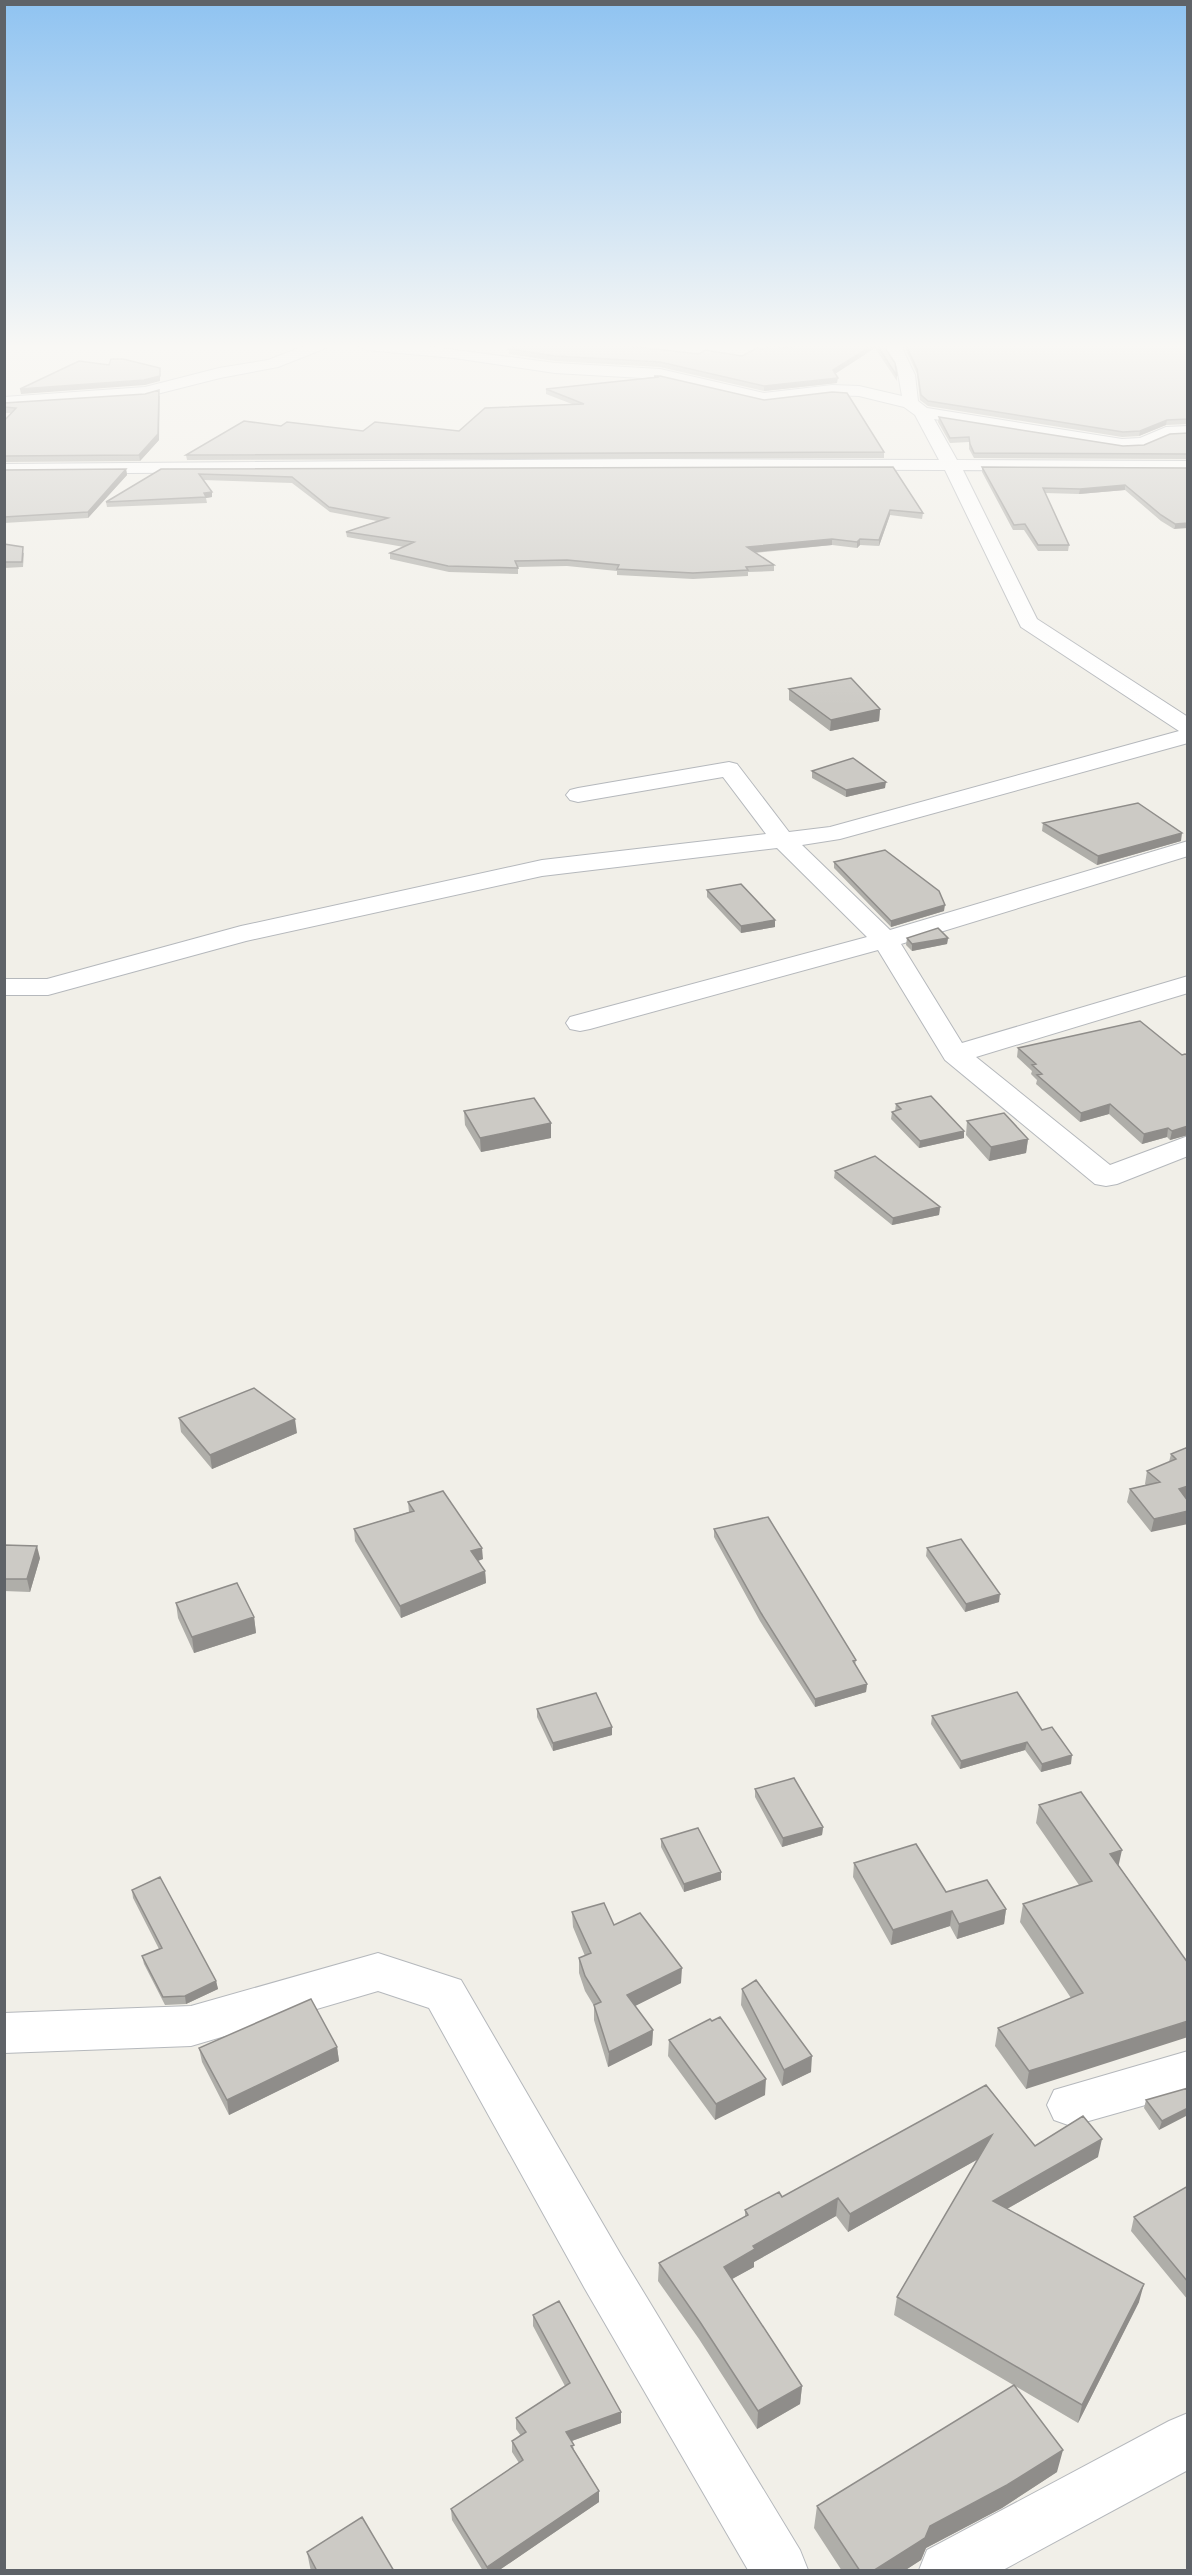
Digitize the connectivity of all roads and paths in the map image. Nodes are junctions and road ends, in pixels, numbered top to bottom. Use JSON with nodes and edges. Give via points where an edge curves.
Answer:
{"nodes":[{"id":1,"x":729,"y":465,"type":"edge"},
{"id":2,"x":951,"y":465,"type":"edge"},
{"id":3,"x":1089,"y":465,"type":"edge"},
{"id":4,"x":1188,"y":466,"type":"edge"},
{"id":5,"x":4,"y":469,"type":"edge"},
{"id":6,"x":1188,"y":727,"type":"edge"},
{"id":7,"x":1188,"y":736,"type":"edge"},
{"id":8,"x":578,"y":795,"type":"dead end"},
{"id":9,"x":783,"y":840,"type":"junction"},
{"id":10,"x":1188,"y":848,"type":"edge"},
{"id":11,"x":885,"y":940,"type":"junction"},
{"id":12,"x":1188,"y":984,"type":"edge"},
{"id":13,"x":4,"y":987,"type":"edge"},
{"id":14,"x":580,"y":1023,"type":"dead end"},
{"id":15,"x":955,"y":1054,"type":"junction"},
{"id":16,"x":1188,"y":1145,"type":"edge"},
{"id":17,"x":4,"y":2033,"type":"edge"},
{"id":18,"x":1188,"y":2072,"type":"edge"},
{"id":19,"x":1071,"y":2106,"type":"dead end"},
{"id":20,"x":1188,"y":2440,"type":"edge"},
{"id":21,"x":780,"y":2571,"type":"edge"},
{"id":22,"x":946,"y":2571,"type":"edge"}],
"edges":[{"from":1,"to":5,"type":"street"},
{"from":2,"to":6,"type":"street","via":[[1028,623]]},
{"from":3,"to":4,"type":"street"},
{"from":7,"to":9,"type":"street","via":[[831,834]]},
{"from":8,"to":9,"type":"street","via":[[729,769]]},
{"from":9,"to":11,"type":"street"},
{"from":9,"to":13,"type":"street","via":[[542,868],[241,934],[48,987]]},
{"from":10,"to":11,"type":"street"},
{"from":11,"to":14,"type":"street"},
{"from":11,"to":15,"type":"street"},
{"from":12,"to":15,"type":"street"},
{"from":15,"to":16,"type":"street","via":[[1106,1177]]},
{"from":17,"to":21,"type":"street","via":[[191,2025],[378,1972],[445,1994]]},
{"from":18,"to":19,"type":"street"},
{"from":20,"to":22,"type":"street"}]}
